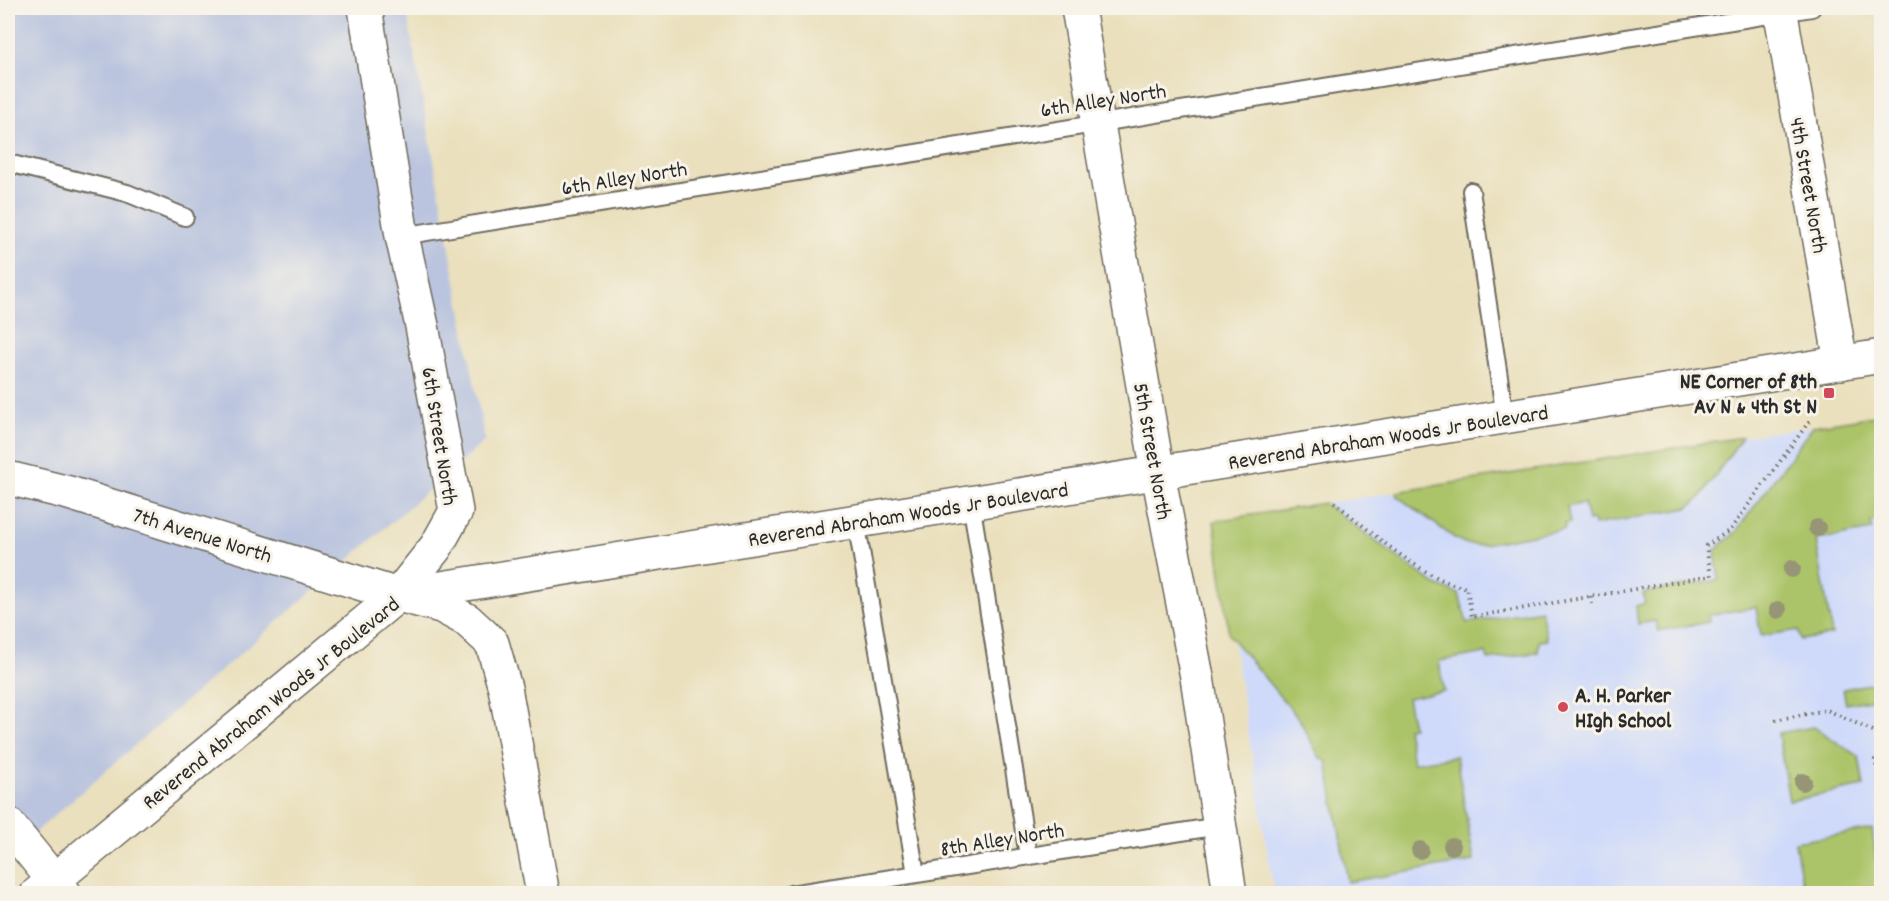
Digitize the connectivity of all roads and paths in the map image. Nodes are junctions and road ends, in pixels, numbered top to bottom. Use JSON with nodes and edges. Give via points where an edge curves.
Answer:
{"nodes":[{"id":1,"x":365,"y":8,"type":"edge"},
{"id":2,"x":1078,"y":8,"type":"edge"},
{"id":3,"x":1812,"y":8,"type":"edge"},
{"id":4,"x":1780,"y":10,"type":"edge"},
{"id":5,"x":1096,"y":123,"type":"junction"},
{"id":6,"x":8,"y":163,"type":"edge"},
{"id":7,"x":1471,"y":191,"type":"dead end"},
{"id":8,"x":185,"y":217,"type":"dead end"},
{"id":9,"x":402,"y":236,"type":"junction"},
{"id":10,"x":1881,"y":356,"type":"edge"},
{"id":11,"x":1841,"y":363,"type":"junction"},
{"id":12,"x":1505,"y":417,"type":"junction"},
{"id":13,"x":1811,"y":419,"type":"dead end"},
{"id":14,"x":1158,"y":473,"type":"junction"},
{"id":15,"x":8,"y":478,"type":"edge"},
{"id":16,"x":971,"y":502,"type":"junction"},
{"id":17,"x":1334,"y":502,"type":"dead end"},
{"id":18,"x":856,"y":521,"type":"junction"},
{"id":19,"x":398,"y":595,"type":"junction"},
{"id":20,"x":1591,"y":597,"type":"junction"},
{"id":21,"x":1592,"y":604,"type":"dead end"},
{"id":22,"x":1775,"y":720,"type":"dead end"},
{"id":23,"x":1881,"y":735,"type":"edge"},
{"id":24,"x":1881,"y":742,"type":"edge"},
{"id":25,"x":1881,"y":789,"type":"edge"},
{"id":26,"x":8,"y":824,"type":"edge"},
{"id":27,"x":1219,"y":826,"type":"junction"},
{"id":28,"x":1028,"y":856,"type":"junction"},
{"id":29,"x":916,"y":874,"type":"junction"},
{"id":30,"x":52,"y":889,"type":"edge"},
{"id":31,"x":543,"y":894,"type":"edge"},
{"id":32,"x":790,"y":894,"type":"edge"},
{"id":33,"x":1230,"y":894,"type":"edge"}],
"edges":[{"from":1,"to":9,"type":"main road","name":"6th Street North"},
{"from":2,"to":5,"type":"main road","name":"5th Street North"},
{"from":3,"to":4,"type":"lane","name":"6th Alley North"},
{"from":4,"to":5,"type":"lane","name":"6th Alley North"},
{"from":4,"to":11,"type":"main road","name":"4th Street North"},
{"from":5,"to":9,"type":"lane","name":"6th Alley North"},
{"from":5,"to":14,"type":"main road","name":"5th Street North"},
{"from":6,"to":8,"type":"lane","via":[[127,193]]},
{"from":7,"to":12,"type":"lane"},
{"from":9,"to":19,"type":"main road","name":"6th Street North","via":[[456,511],[436,547]]},
{"from":10,"to":11,"type":"main road","name":"Reverend Abraham Woods Jr Boulevard"},
{"from":11,"to":12,"type":"main road","name":"Reverend Abraham Woods Jr Boulevard"},
{"from":12,"to":14,"type":"main road","name":"Reverend Abraham Woods Jr Boulevard"},
{"from":13,"to":20,"type":"path","via":[[1730,530],[1706,546],[1711,576]]},
{"from":14,"to":16,"type":"main road","name":"Reverend Abraham Woods Jr Boulevard"},
{"from":14,"to":27,"type":"main road","name":"5th Street North","via":[[1197,677]]},
{"from":15,"to":19,"type":"main road","name":"7th Avenue North","via":[[69,493]]},
{"from":16,"to":18,"type":"main road","name":"Reverend Abraham Woods Jr Boulevard"},
{"from":16,"to":28,"type":"lane"},
{"from":17,"to":20,"type":"path","via":[[1431,574],[1450,585],[1467,588],[1472,617]]},
{"from":18,"to":19,"type":"main road","name":"Reverend Abraham Woods Jr Boulevard"},
{"from":18,"to":29,"type":"lane"},
{"from":19,"to":30,"type":"main road","name":"Reverend Abraham Woods Jr Boulevard"},
{"from":19,"to":31,"type":"main road","via":[[441,606],[466,620],[492,643],[505,688]]},
{"from":20,"to":21,"type":"path"},
{"from":22,"to":23,"type":"path","via":[[1827,710]]},
{"from":24,"to":25,"type":"path","via":[[1875,760]]},
{"from":26,"to":30,"type":"main road"},
{"from":27,"to":28,"type":"lane","name":"8th Alley North"},
{"from":27,"to":33,"type":"main road","name":"5th Street North"},
{"from":28,"to":29,"type":"lane","name":"8th Alley North"},
{"from":29,"to":32,"type":"lane","name":"8th Alley North"}]}
